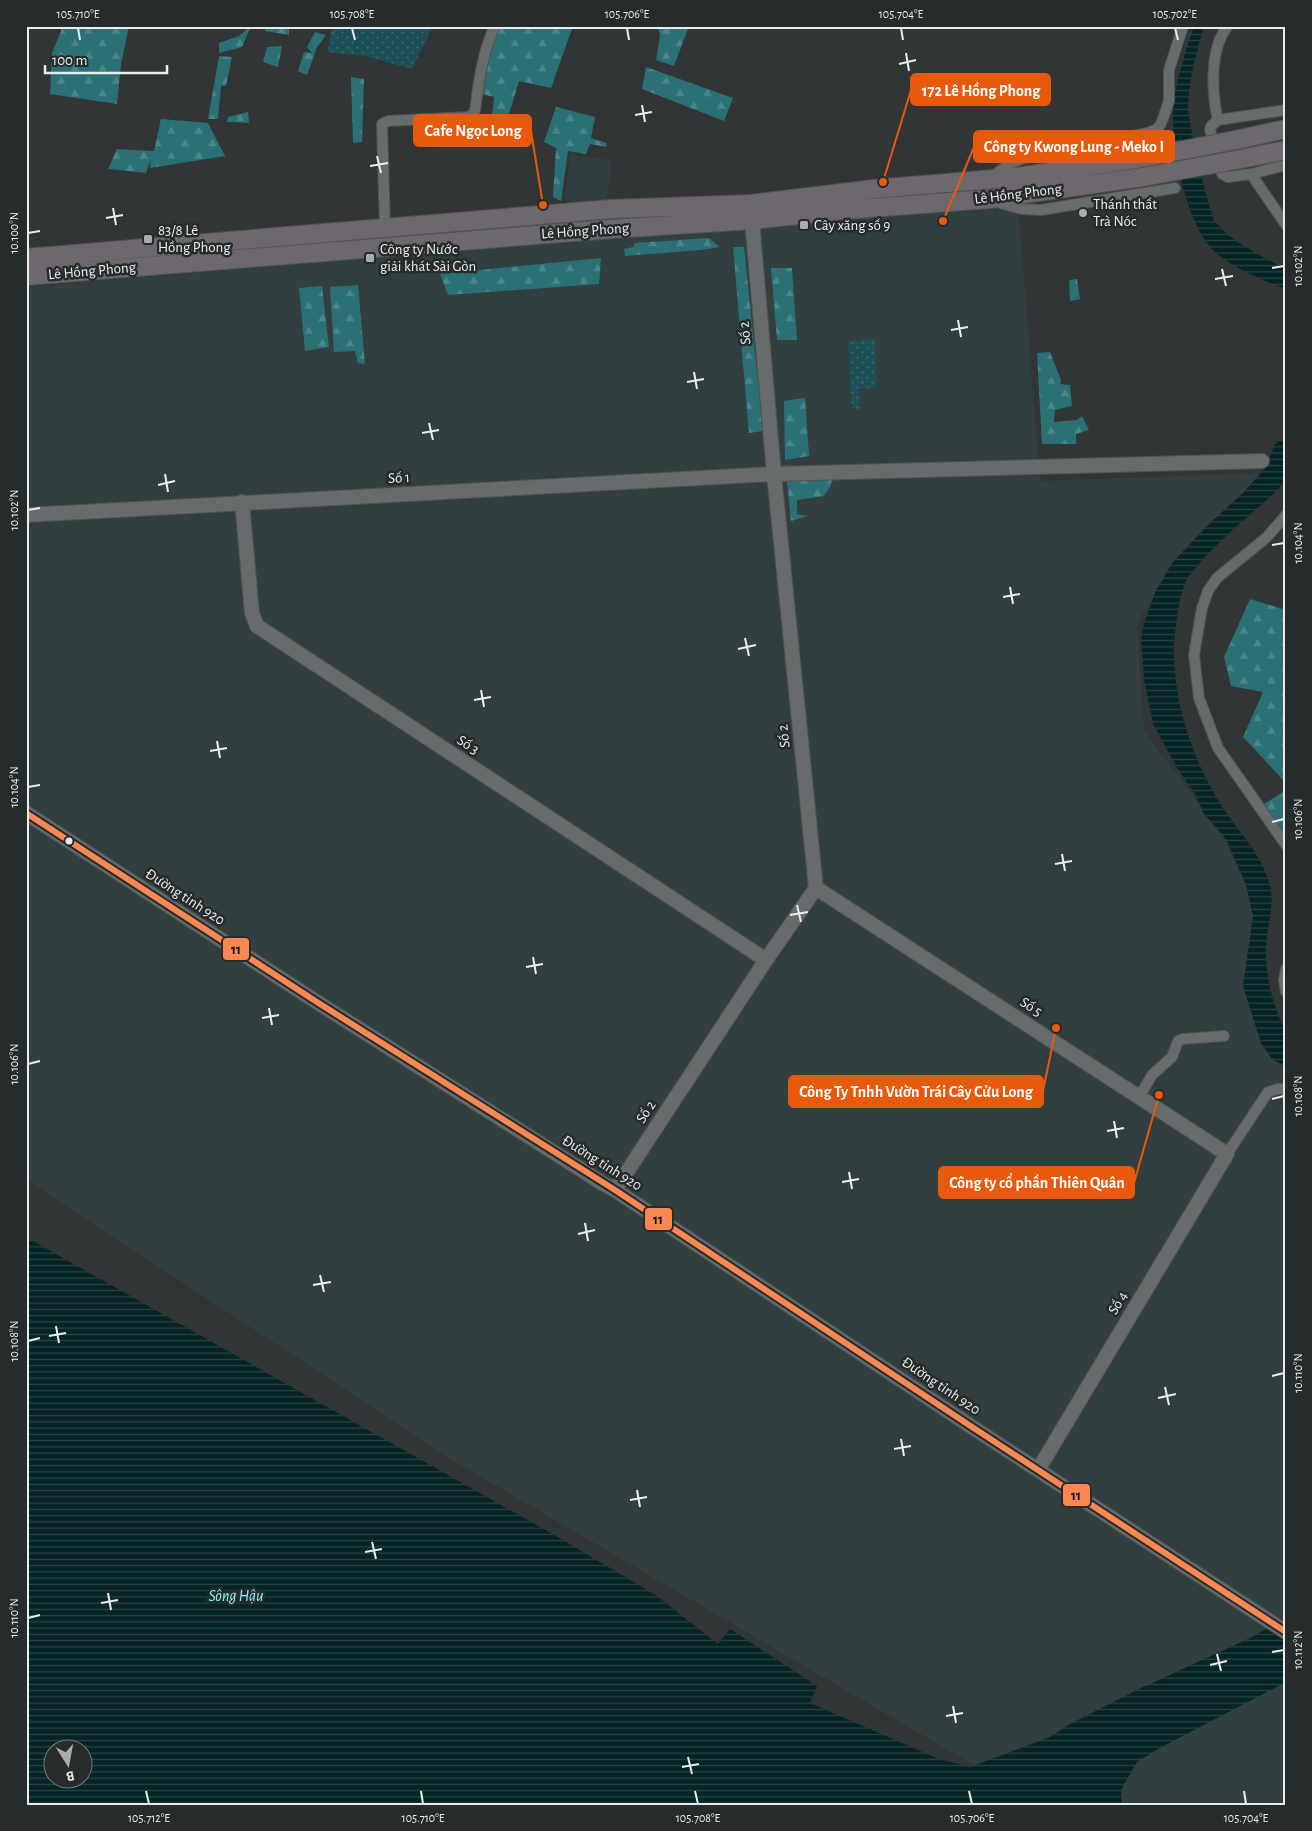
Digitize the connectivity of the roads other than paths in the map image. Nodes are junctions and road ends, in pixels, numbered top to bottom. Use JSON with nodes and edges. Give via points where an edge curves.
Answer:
{"nodes":[{"id":1,"x":495,"y":26,"type":"edge"},
{"id":2,"x":1183,"y":26,"type":"edge"},
{"id":3,"x":1228,"y":26,"type":"edge"},
{"id":4,"x":1286,"y":110,"type":"edge"},
{"id":5,"x":1218,"y":120,"type":"junction"},
{"id":6,"x":1286,"y":129,"type":"edge"},
{"id":7,"x":1286,"y":150,"type":"edge"},
{"id":8,"x":1286,"y":165,"type":"edge"},
{"id":9,"x":1251,"y":174,"type":"junction"},
{"id":10,"x":988,"y":179,"type":"junction"},
{"id":11,"x":1175,"y":188,"type":"dead end"},
{"id":12,"x":989,"y":199,"type":"junction"},
{"id":13,"x":751,"y":212,"type":"junction"},
{"id":14,"x":1286,"y":225,"type":"edge"},
{"id":15,"x":385,"y":228,"type":"junction"},
{"id":16,"x":26,"y":258,"type":"edge"},
{"id":17,"x":26,"y":276,"type":"edge"},
{"id":18,"x":1262,"y":461,"type":"dead end"},
{"id":19,"x":774,"y":474,"type":"junction"},
{"id":20,"x":242,"y":502,"type":"junction"},
{"id":21,"x":26,"y":515,"type":"edge"},
{"id":22,"x":1286,"y":515,"type":"edge"},
{"id":23,"x":26,"y":813,"type":"edge"},
{"id":24,"x":1286,"y":845,"type":"edge"},
{"id":25,"x":816,"y":888,"type":"junction"},
{"id":26,"x":766,"y":960,"type":"junction"},
{"id":27,"x":1286,"y":969,"type":"edge"},
{"id":28,"x":1286,"y":992,"type":"edge"},
{"id":29,"x":1224,"y":1036,"type":"dead end"},
{"id":30,"x":1286,"y":1089,"type":"edge"},
{"id":31,"x":1139,"y":1097,"type":"junction"},
{"id":32,"x":1227,"y":1154,"type":"junction"},
{"id":33,"x":615,"y":1190,"type":"junction"},
{"id":34,"x":1038,"y":1470,"type":"junction"},
{"id":35,"x":1286,"y":1632,"type":"edge"}],
"edges":[{"from":1,"to":15,"type":"street","via":[[486,46],[473,115],[382,124]]},
{"from":2,"to":10,"type":"street","via":[[1169,70],[1169,101],[1157,129],[1021,159]]},
{"from":3,"to":5,"type":"street","via":[[1220,41],[1213,79]]},
{"from":4,"to":5,"type":"street"},
{"from":5,"to":9,"type":"street","via":[[1210,130],[1222,174],[1228,177]]},
{"from":6,"to":10,"type":"highway","name":"Lê Hồng Phong","bridge":true,"via":[[1142,158]]},
{"from":7,"to":12,"type":"highway","name":"Lê Hồng Phong","bridge":true,"via":[[1143,177]]},
{"from":8,"to":9,"type":"street"},
{"from":9,"to":14,"type":"street"},
{"from":10,"to":13,"type":"highway","name":"Lê Hồng Phong","via":[[874,189]]},
{"from":11,"to":12,"type":"street","via":[[1040,210],[1022,209]]},
{"from":12,"to":13,"type":"highway","name":"Lê Hồng Phong","via":[[844,210]]},
{"from":13,"to":15,"type":"highway","name":"Lê Hồng Phong","via":[[611,209]]},
{"from":13,"to":17,"type":"highway","name":"Lê Hồng Phong","via":[[612,229]]},
{"from":13,"to":19,"type":"street","name":"Số 2"},
{"from":15,"to":16,"type":"highway","name":"Lê Hồng Phong"},
{"from":18,"to":19,"type":"street","name":"Số 1"},
{"from":19,"to":20,"type":"street","name":"Số 1"},
{"from":19,"to":25,"type":"street","name":"Số 2"},
{"from":20,"to":21,"type":"street","name":"Số 1"},
{"from":20,"to":26,"type":"street","name":"Số 3","via":[[252,613],[257,626]]},
{"from":22,"to":24,"type":"street","via":[[1267,537],[1213,584],[1202,608],[1194,668],[1200,698],[1218,748]]},
{"from":23,"to":33,"type":"street","name":"Đường tỉnh 920"},
{"from":25,"to":26,"type":"street","name":"Số 2"},
{"from":25,"to":31,"type":"street","name":"Số 5"},
{"from":26,"to":33,"type":"street","name":"Số 2"},
{"from":27,"to":28,"type":"street"},
{"from":29,"to":31,"type":"street","via":[[1183,1038],[1172,1057],[1152,1075]]},
{"from":30,"to":32,"type":"street","via":[[1268,1092]]},
{"from":31,"to":32,"type":"street","name":"Số 5"},
{"from":32,"to":34,"type":"street","name":"Số 4"},
{"from":33,"to":34,"type":"street","name":"Đường tỉnh 920"},
{"from":34,"to":35,"type":"street","name":"Đường tỉnh 920"}]}
